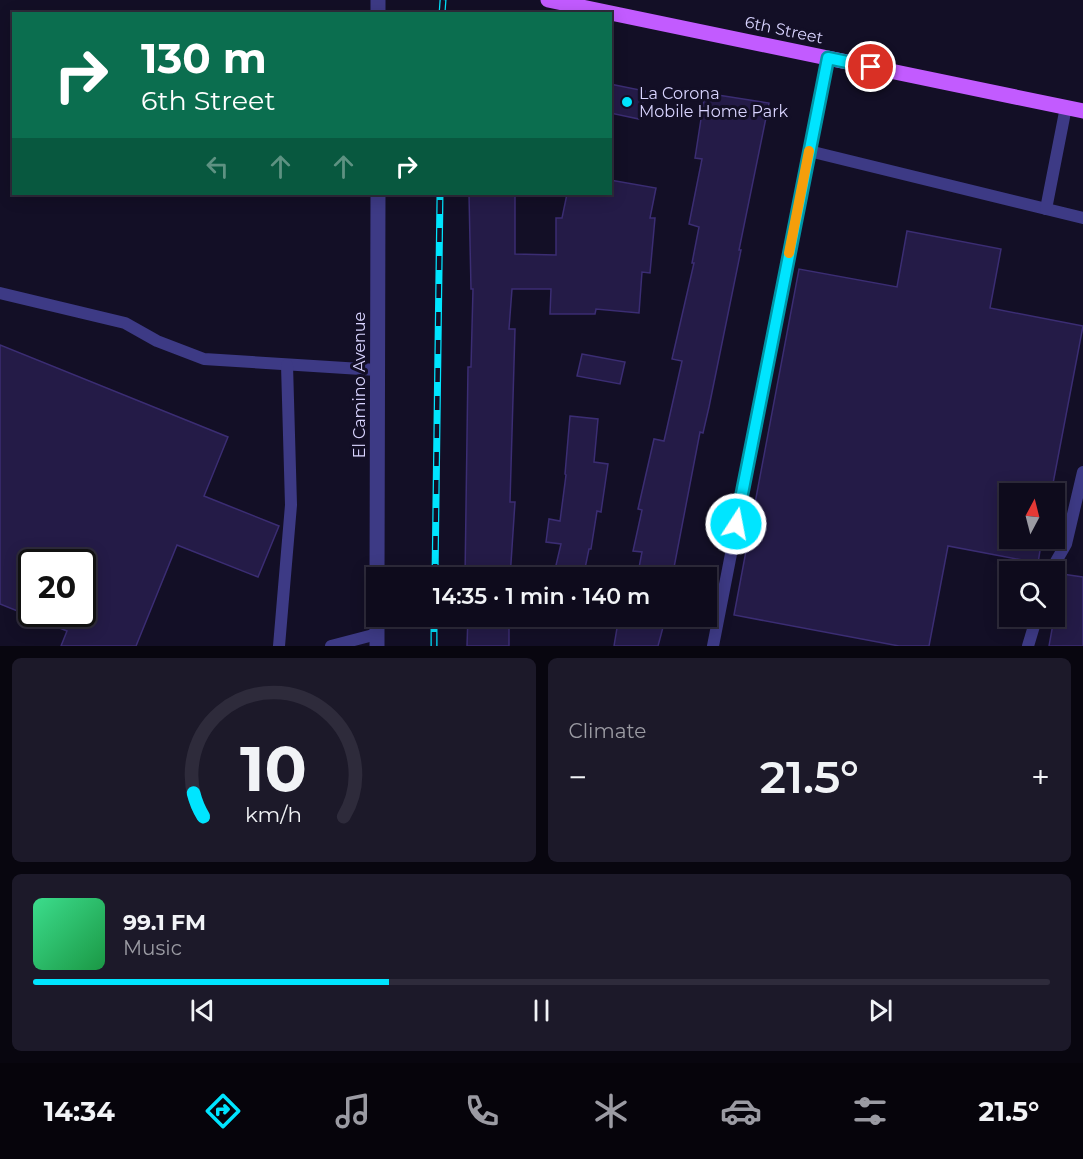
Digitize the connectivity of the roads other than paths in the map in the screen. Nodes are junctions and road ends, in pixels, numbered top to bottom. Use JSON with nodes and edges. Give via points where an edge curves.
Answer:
{"nodes":[{"id":1,"x":548,"y":0,"type":"edge"},
{"id":2,"x":606,"y":12,"type":"edge"},
{"id":3,"x":612,"y":13,"type":"edge"},
{"id":4,"x":828,"y":58,"type":"junction"},
{"id":5,"x":1066,"y":107,"type":"junction"},
{"id":6,"x":1083,"y":111,"type":"edge"},
{"id":7,"x":809,"y":151,"type":"junction"},
{"id":8,"x":378,"y":195,"type":"edge"},
{"id":9,"x":1046,"y":209,"type":"junction"},
{"id":10,"x":1083,"y":218,"type":"edge"},
{"id":11,"x":0,"y":293,"type":"edge"},
{"id":12,"x":287,"y":365,"type":"junction"},
{"id":13,"x":378,"y":370,"type":"junction"},
{"id":14,"x":1083,"y":472,"type":"edge"},
{"id":15,"x":1056,"y":561,"type":"edge"},
{"id":16,"x":377,"y":567,"type":"edge"},
{"id":17,"x":1033,"y":627,"type":"edge"},
{"id":18,"x":377,"y":640,"type":"edge"},
{"id":19,"x":714,"y":642,"type":"edge"},
{"id":20,"x":279,"y":646,"type":"edge"},
{"id":21,"x":331,"y":646,"type":"edge"},
{"id":22,"x":726,"y":646,"type":"edge"},
{"id":23,"x":1028,"y":646,"type":"edge"}],
"edges":[{"from":1,"to":2,"type":"main road","name":"6th Street"},
{"from":3,"to":4,"type":"main road","name":"6th Street"},
{"from":4,"to":5,"type":"main road","name":"6th Street"},
{"from":4,"to":7,"type":"lane"},
{"from":5,"to":6,"type":"main road","name":"6th Street"},
{"from":5,"to":9,"type":"lane"},
{"from":7,"to":9,"type":"lane"},
{"from":7,"to":19,"type":"lane"},
{"from":8,"to":13,"type":"street","name":"El Camino Avenue"},
{"from":9,"to":10,"type":"lane"},
{"from":11,"to":12,"type":"lane","via":[[125,324],[204,359]]},
{"from":12,"to":13,"type":"lane"},
{"from":12,"to":20,"type":"lane","via":[[291,505]]},
{"from":13,"to":16,"type":"street","name":"El Camino Avenue"},
{"from":14,"to":15,"type":"lane","via":[[1066,544]]},
{"from":17,"to":23,"type":"lane"},
{"from":18,"to":21,"type":"lane"},
{"from":19,"to":22,"type":"lane"}]}
